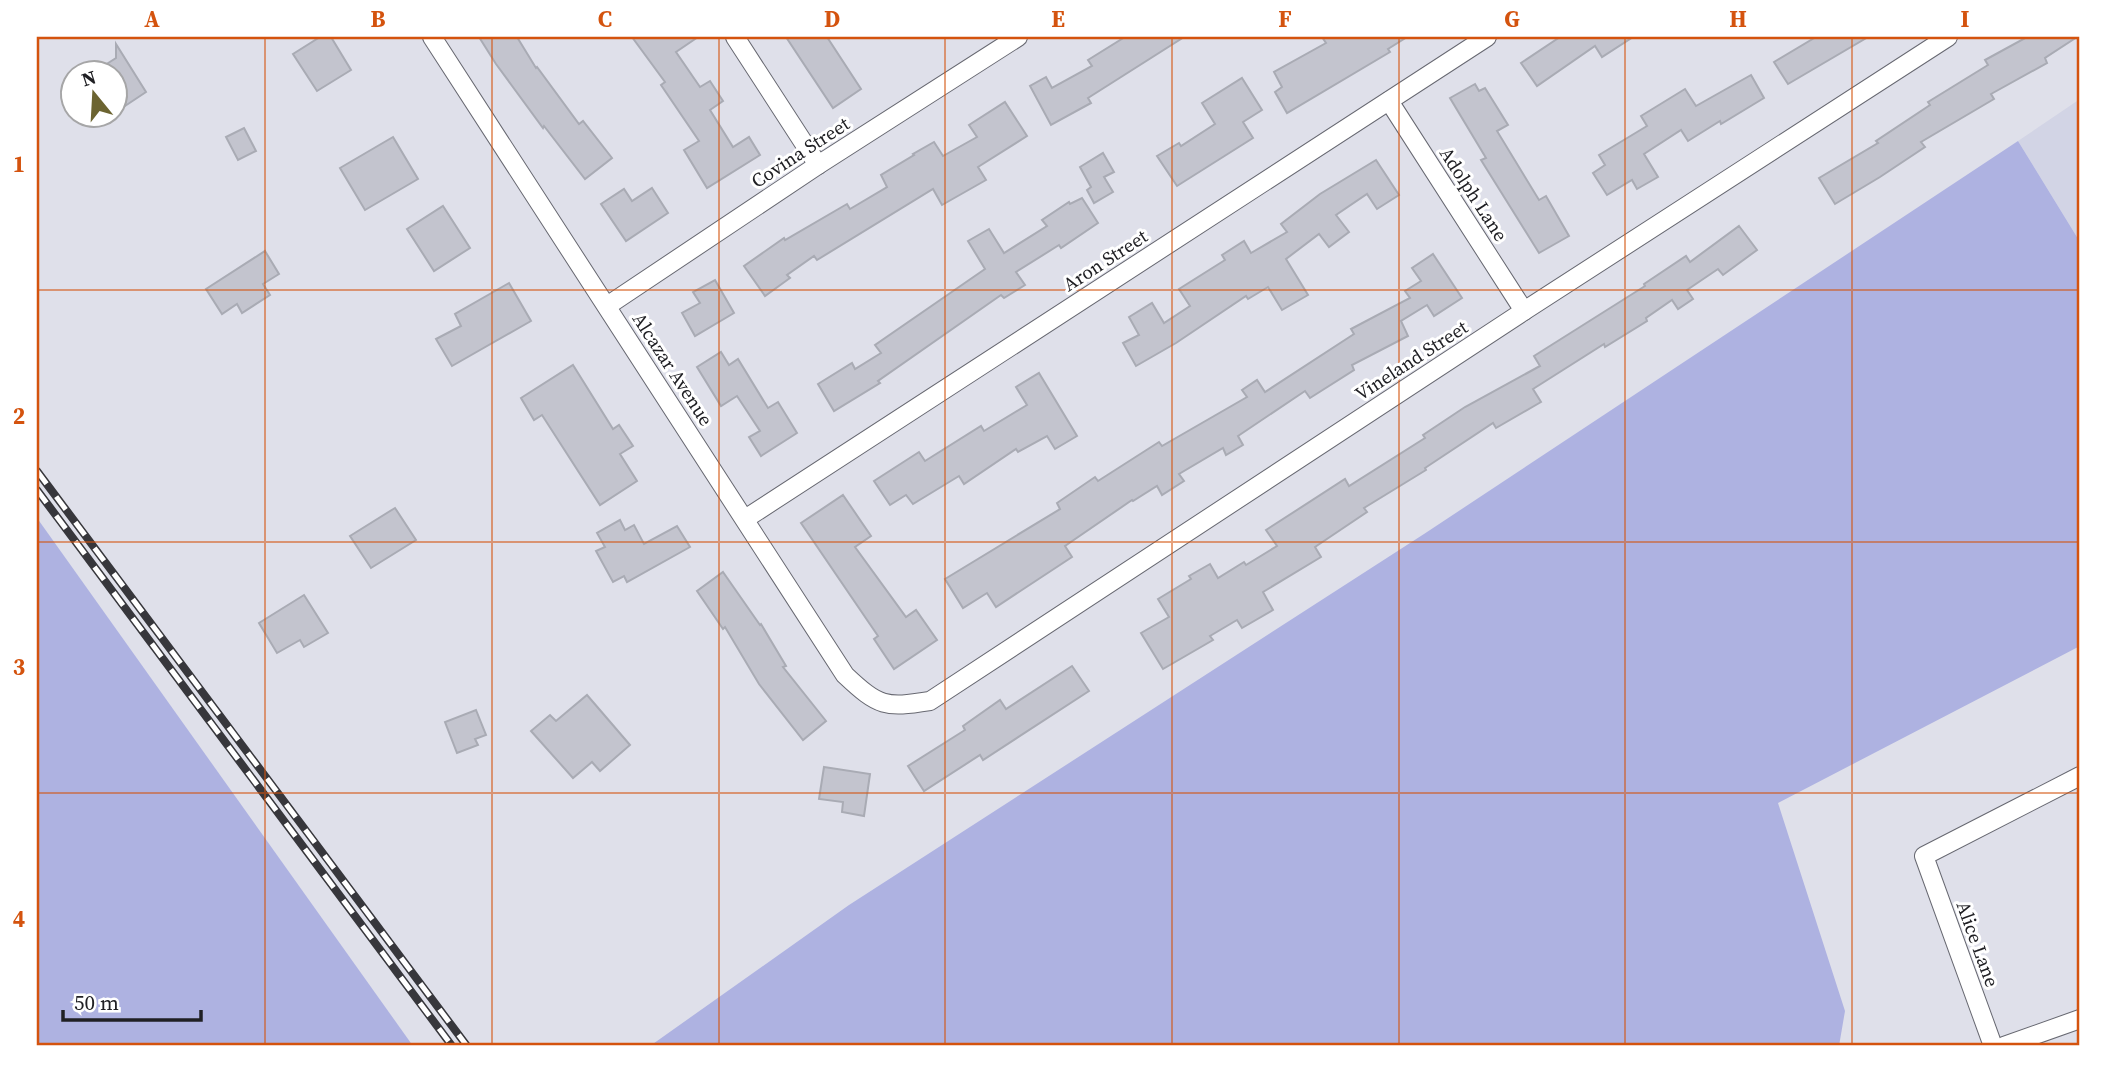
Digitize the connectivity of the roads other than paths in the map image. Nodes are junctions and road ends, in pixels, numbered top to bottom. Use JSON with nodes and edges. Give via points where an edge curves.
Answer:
{"nodes":[{"id":1,"x":432,"y":37,"type":"edge"},
{"id":2,"x":735,"y":37,"type":"edge"},
{"id":3,"x":1018,"y":37,"type":"edge"},
{"id":4,"x":1487,"y":37,"type":"edge"},
{"id":5,"x":1948,"y":37,"type":"edge"},
{"id":6,"x":1389,"y":101,"type":"junction"},
{"id":7,"x":818,"y":165,"type":"junction"},
{"id":8,"x":607,"y":306,"type":"junction"},
{"id":9,"x":1524,"y":311,"type":"junction"},
{"id":10,"x":745,"y":519,"type":"junction"},
{"id":11,"x":893,"y":706,"type":"joint"},
{"id":12,"x":2080,"y":776,"type":"edge"},
{"id":13,"x":2080,"y":1019,"type":"edge"},
{"id":14,"x":1993,"y":1046,"type":"edge"},
{"id":15,"x":2004,"y":1046,"type":"edge"}],
"edges":[{"from":1,"to":8,"type":"street","name":"Alcazar Avenue"},
{"from":2,"to":7,"type":"street"},
{"from":3,"to":7,"type":"street","name":"Covina Street"},
{"from":4,"to":6,"type":"street","name":"Aron Street"},
{"from":5,"to":9,"type":"street","name":"Vineland Street"},
{"from":6,"to":9,"type":"street","name":"Adolph Lane"},
{"from":6,"to":10,"type":"street","name":"Aron Street"},
{"from":7,"to":8,"type":"street","name":"Covina Street"},
{"from":8,"to":10,"type":"street","name":"Alcazar Avenue"},
{"from":9,"to":11,"type":"street","name":"Vineland Street","via":[[930,701]]},
{"from":10,"to":11,"type":"street","name":"Alcazar Avenue","via":[[845,675],[866,695]]},
{"from":12,"to":14,"type":"street","name":"Alice Lane","via":[[1924,856]]},
{"from":13,"to":15,"type":"street"}]}
